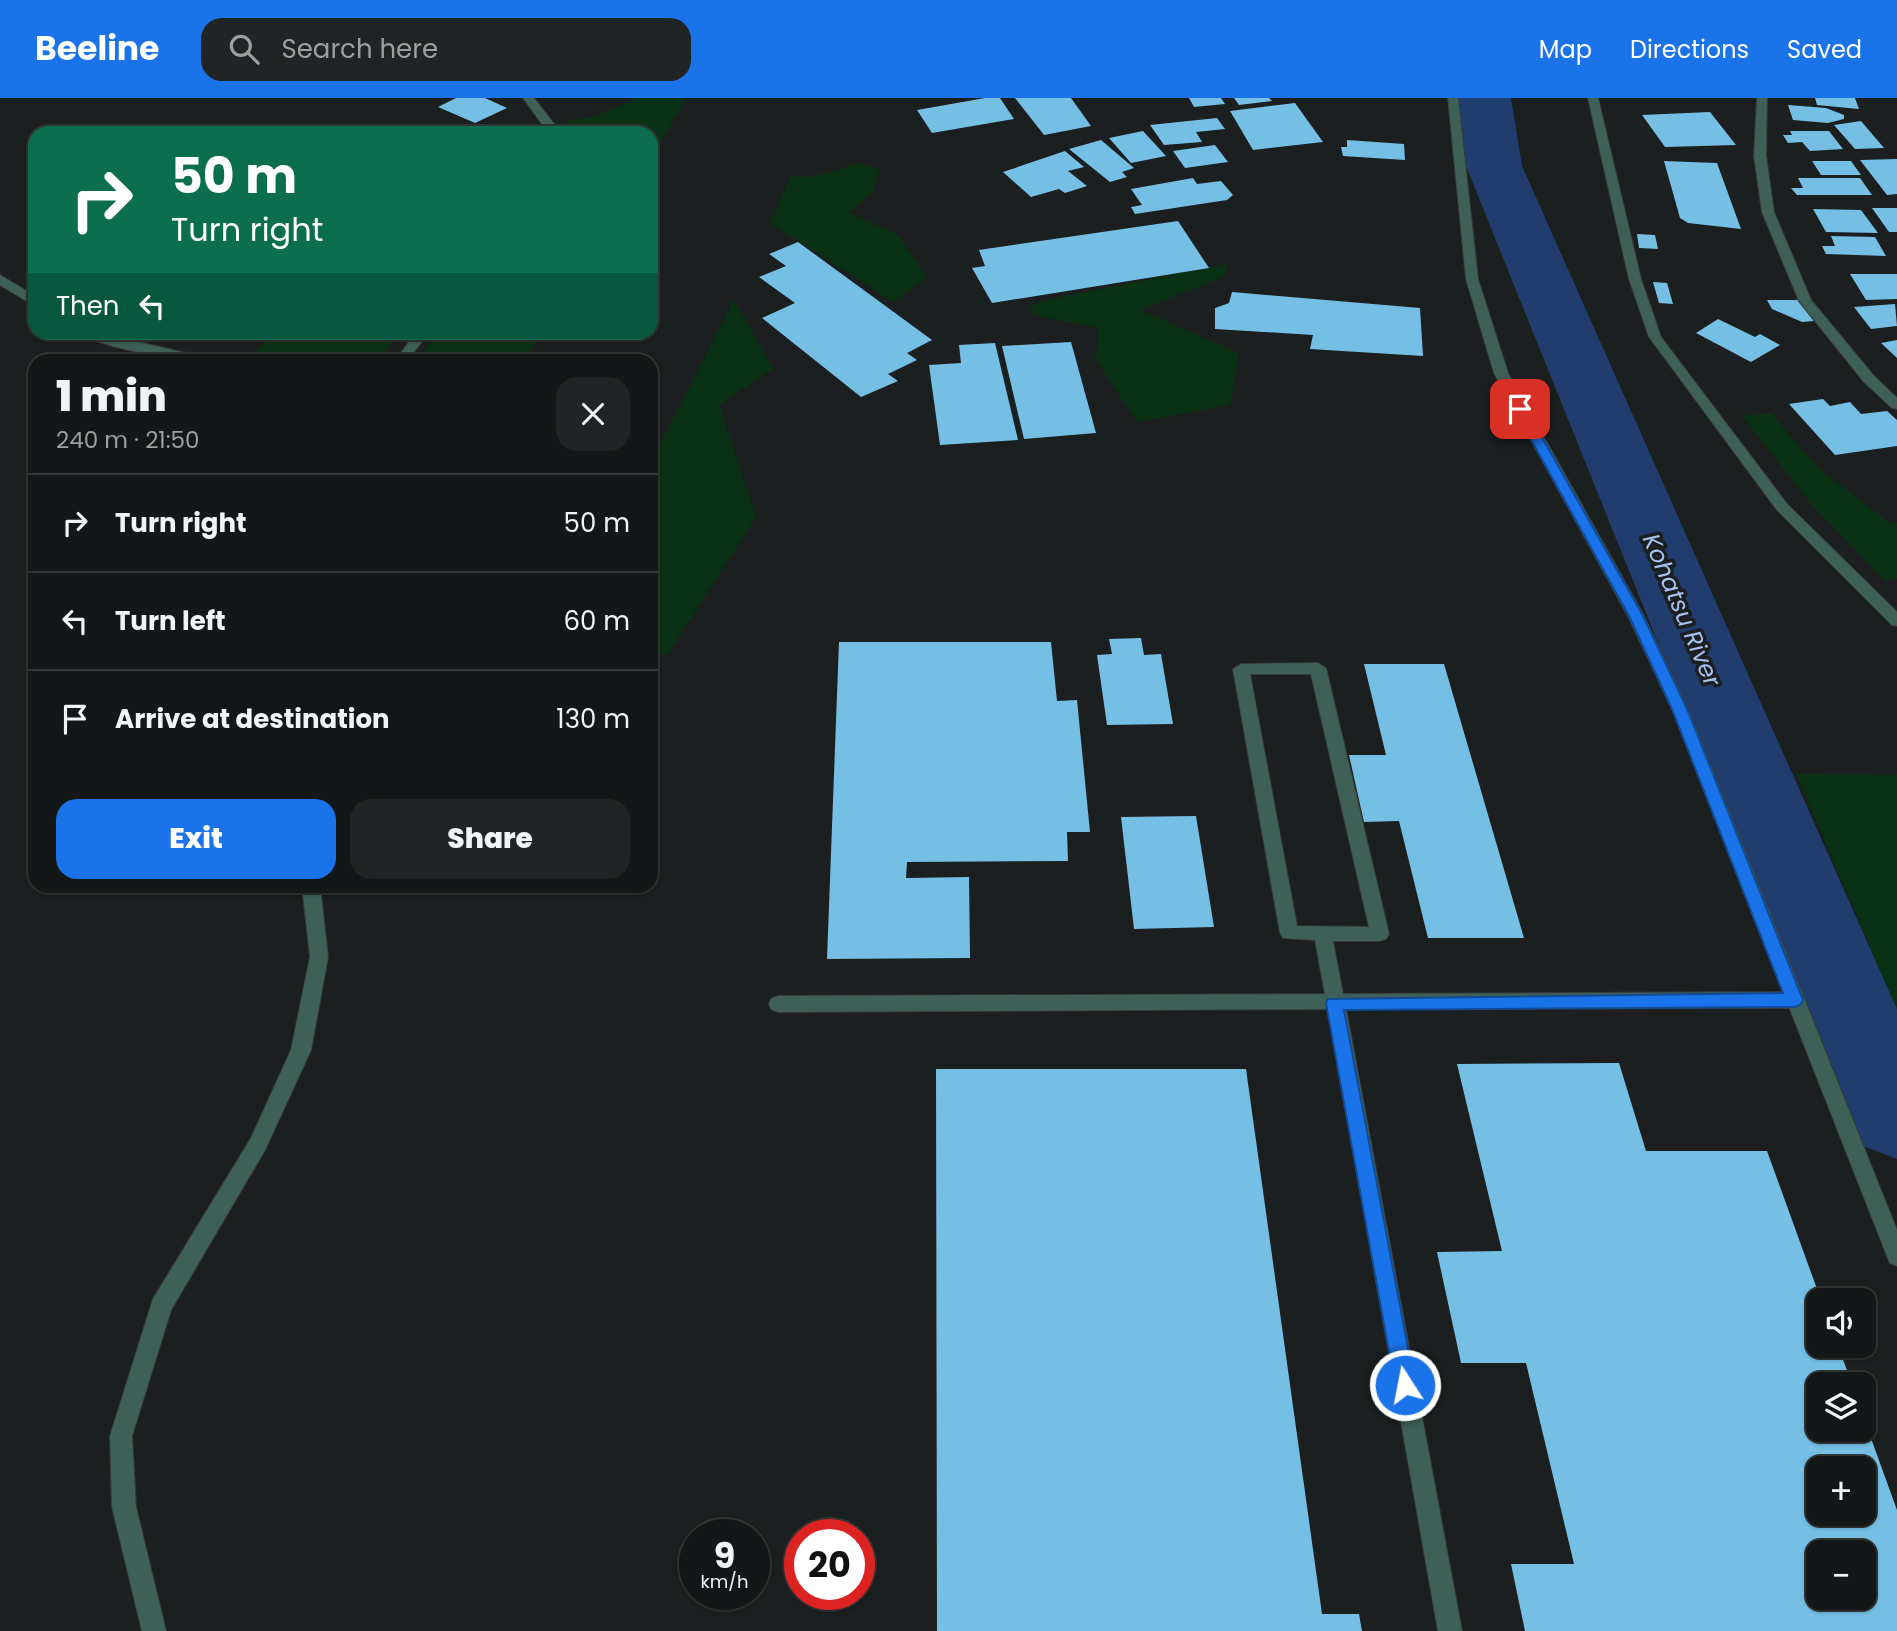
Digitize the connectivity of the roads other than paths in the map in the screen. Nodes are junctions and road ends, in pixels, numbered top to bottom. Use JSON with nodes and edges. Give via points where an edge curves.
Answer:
{"nodes":[{"id":1,"x":528,"y":98,"type":"edge"},
{"id":2,"x":1453,"y":98,"type":"edge"},
{"id":3,"x":1593,"y":98,"type":"edge"},
{"id":4,"x":1762,"y":98,"type":"edge"},
{"id":5,"x":547,"y":126,"type":"edge"},
{"id":6,"x":0,"y":279,"type":"edge"},
{"id":7,"x":28,"y":297,"type":"edge"},
{"id":8,"x":106,"y":340,"type":"edge"},
{"id":9,"x":170,"y":354,"type":"edge"},
{"id":10,"x":1897,"y":405,"type":"edge"},
{"id":11,"x":1897,"y":621,"type":"edge"},
{"id":12,"x":313,"y":893,"type":"edge"},
{"id":13,"x":1323,"y":933,"type":"junction"},
{"id":14,"x":1794,"y":1000,"type":"junction"},
{"id":15,"x":1334,"y":1003,"type":"junction"},
{"id":16,"x":778,"y":1004,"type":"dead end"},
{"id":17,"x":1897,"y":1256,"type":"edge"},
{"id":18,"x":154,"y":1631,"type":"edge"},
{"id":19,"x":1450,"y":1631,"type":"edge"}],
"edges":[{"from":1,"to":5,"type":"street"},
{"from":2,"to":14,"type":"street","via":[[1472,279],[1502,373],[1636,616],[1669,686]]},
{"from":3,"to":11,"type":"street","via":[[1635,279],[1655,337],[1783,507]]},
{"from":4,"to":10,"type":"street","via":[[1760,156],[1768,212],[1805,301],[1869,379]]},
{"from":6,"to":7,"type":"street"},
{"from":8,"to":9,"type":"street"},
{"from":12,"to":18,"type":"street","via":[[318,957],[301,1050],[258,1144],[161,1306],[121,1436],[124,1507]]},
{"from":13,"to":13,"type":"street","via":[[1289,933],[1241,669],[1318,668],[1380,934]]},
{"from":13,"to":15,"type":"street"},
{"from":14,"to":15,"type":"street"},
{"from":14,"to":17,"type":"street"},
{"from":15,"to":16,"type":"street"},
{"from":15,"to":19,"type":"street"}]}
